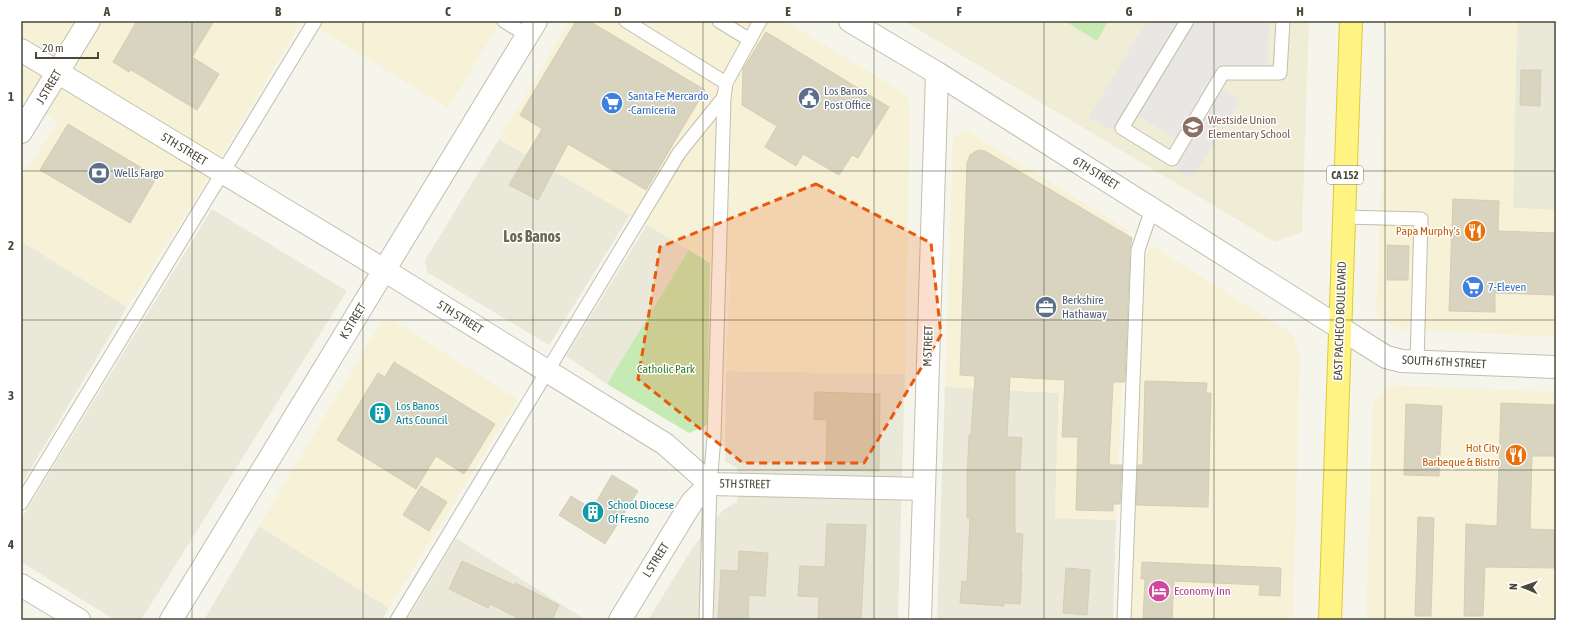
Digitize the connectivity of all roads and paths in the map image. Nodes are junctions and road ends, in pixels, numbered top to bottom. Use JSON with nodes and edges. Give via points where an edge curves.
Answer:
{"nodes":[{"id":1,"x":315,"y":21,"type":"edge"},
{"id":2,"x":504,"y":21,"type":"edge"},
{"id":3,"x":626,"y":21,"type":"edge"},
{"id":4,"x":719,"y":21,"type":"edge"},
{"id":5,"x":760,"y":21,"type":"edge"},
{"id":6,"x":850,"y":21,"type":"edge"},
{"id":7,"x":1187,"y":21,"type":"edge"},
{"id":8,"x":1283,"y":21,"type":"edge"},
{"id":9,"x":1351,"y":21,"type":"edge"},
{"id":10,"x":82,"y":23,"type":"edge"},
{"id":11,"x":532,"y":28,"type":"edge"},
{"id":12,"x":750,"y":40,"type":"junction"},
{"id":13,"x":21,"y":50,"type":"edge"},
{"id":14,"x":58,"y":72,"type":"junction"},
{"id":15,"x":937,"y":73,"type":"junction"},
{"id":16,"x":726,"y":83,"type":"junction"},
{"id":17,"x":724,"y":97,"type":"junction"},
{"id":18,"x":21,"y":132,"type":"edge"},
{"id":19,"x":223,"y":172,"type":"junction"},
{"id":20,"x":1152,"y":209,"type":"junction"},
{"id":21,"x":1344,"y":217,"type":"junction"},
{"id":22,"x":384,"y":270,"type":"junction"},
{"id":23,"x":1340,"y":328,"type":"junction"},
{"id":24,"x":1417,"y":362,"type":"junction"},
{"id":25,"x":1556,"y":367,"type":"edge"},
{"id":26,"x":547,"y":371,"type":"junction"},
{"id":27,"x":710,"y":484,"type":"junction"},
{"id":28,"x":924,"y":489,"type":"junction"},
{"id":29,"x":21,"y":503,"type":"edge"},
{"id":30,"x":21,"y":585,"type":"edge"},
{"id":31,"x":79,"y":620,"type":"edge"},
{"id":32,"x":171,"y":620,"type":"edge"},
{"id":33,"x":396,"y":620,"type":"edge"},
{"id":34,"x":620,"y":620,"type":"edge"},
{"id":35,"x":706,"y":620,"type":"edge"},
{"id":36,"x":920,"y":620,"type":"edge"},
{"id":37,"x":1124,"y":620,"type":"edge"},
{"id":38,"x":1330,"y":620,"type":"edge"}],
"edges":[{"from":1,"to":19,"type":"lane"},
{"from":2,"to":11,"type":"lane"},
{"from":3,"to":16,"type":"lane"},
{"from":4,"to":12,"type":"lane"},
{"from":5,"to":12,"type":"lane"},
{"from":6,"to":15,"type":"street","name":"6TH STREET"},
{"from":7,"to":8,"type":"lane","via":[[1122,128],[1172,160],[1223,73],[1280,73]]},
{"from":9,"to":21,"type":"highway","name":"EAST PACHECO BOULEVARD","number":"CA 152"},
{"from":10,"to":14,"type":"street","name":"J STREET"},
{"from":11,"to":22,"type":"street","name":"K STREET"},
{"from":12,"to":16,"type":"lane"},
{"from":13,"to":14,"type":"street","name":"5TH STREET"},
{"from":14,"to":18,"type":"street","name":"J STREET"},
{"from":14,"to":19,"type":"street","name":"5TH STREET"},
{"from":15,"to":20,"type":"street","name":"6TH STREET"},
{"from":15,"to":28,"type":"street","name":"M STREET"},
{"from":16,"to":17,"type":"lane"},
{"from":17,"to":26,"type":"lane","via":[[679,153]]},
{"from":17,"to":27,"type":"lane","via":[[715,429]]},
{"from":19,"to":22,"type":"street","name":"5TH STREET"},
{"from":19,"to":29,"type":"lane"},
{"from":20,"to":23,"type":"street","name":"6TH STREET"},
{"from":20,"to":37,"type":"lane","via":[[1138,250]]},
{"from":21,"to":23,"type":"highway","name":"EAST PACHECO BOULEVARD","number":"CA 152"},
{"from":21,"to":24,"type":"lane","via":[[1421,219]]},
{"from":22,"to":26,"type":"street","name":"5TH STREET"},
{"from":22,"to":32,"type":"street","name":"K STREET"},
{"from":23,"to":24,"type":"street","name":"SOUTH 6TH STREET","via":[[1386,357]]},
{"from":23,"to":38,"type":"highway","name":"EAST PACHECO BOULEVARD","number":"CA 152"},
{"from":24,"to":25,"type":"street","name":"SOUTH 6TH STREET"},
{"from":26,"to":27,"type":"street","name":"5TH STREET","via":[[665,444]]},
{"from":26,"to":33,"type":"lane"},
{"from":27,"to":28,"type":"street","name":"5TH STREET"},
{"from":27,"to":34,"type":"street","name":"L STREET","via":[[692,502]]},
{"from":27,"to":35,"type":"lane"},
{"from":28,"to":36,"type":"street","name":"M STREET"},
{"from":30,"to":31,"type":"street"}]}
